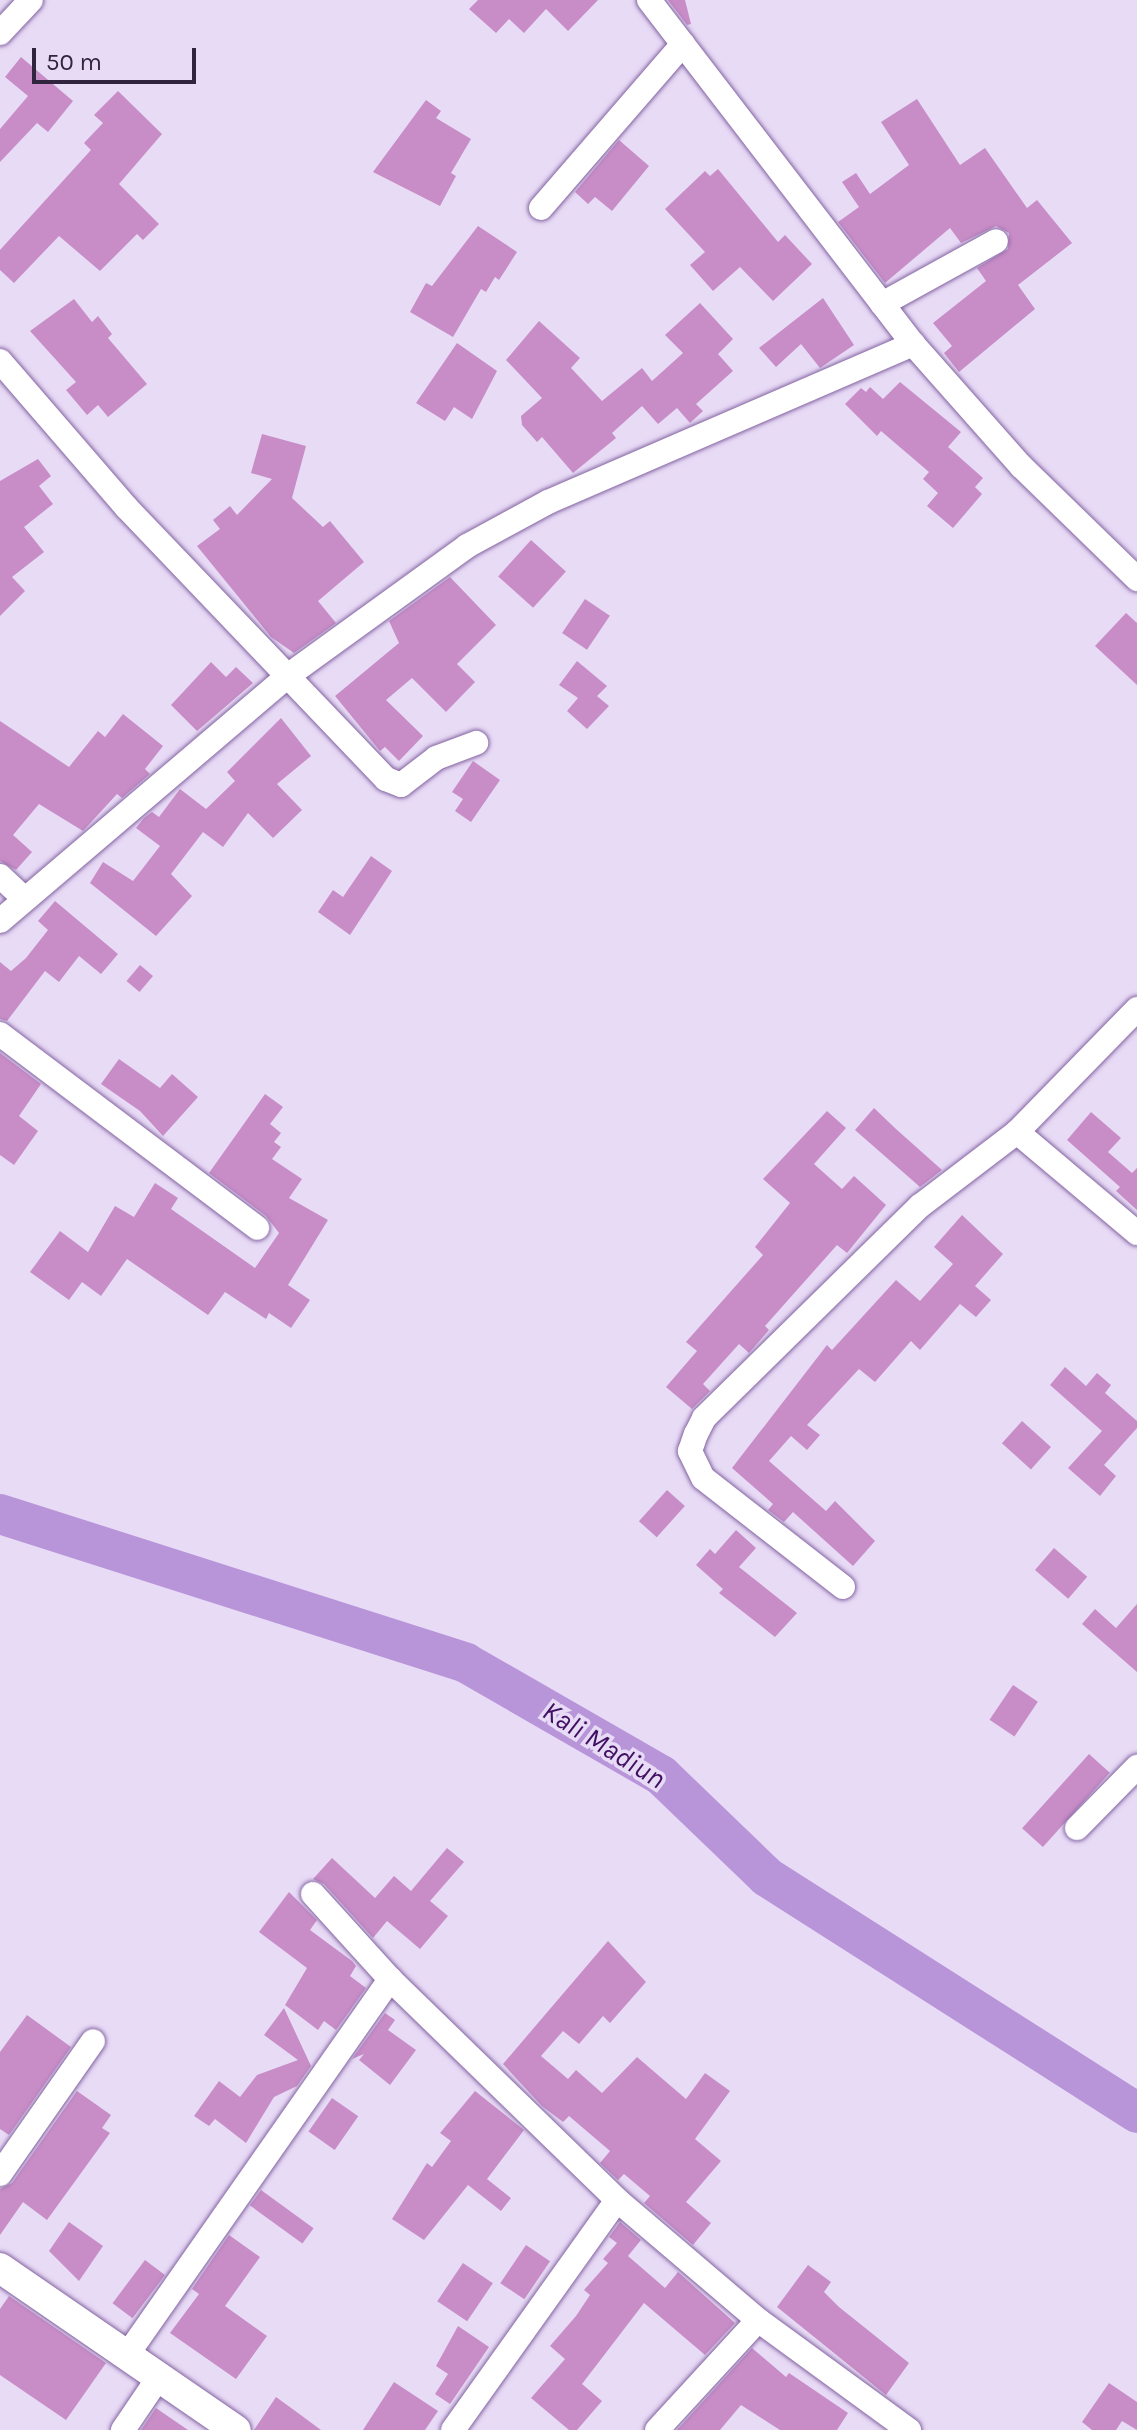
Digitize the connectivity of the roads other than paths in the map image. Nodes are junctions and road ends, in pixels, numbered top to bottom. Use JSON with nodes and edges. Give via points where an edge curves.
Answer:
{"nodes":[{"id":1,"x":31,"y":0,"type":"edge"},
{"id":2,"x":649,"y":0,"type":"edge"},
{"id":3,"x":0,"y":33,"type":"edge"},
{"id":4,"x":683,"y":44,"type":"junction"},
{"id":5,"x":541,"y":208,"type":"dead end"},
{"id":6,"x":996,"y":241,"type":"dead end"},
{"id":7,"x":882,"y":304,"type":"junction"},
{"id":8,"x":913,"y":344,"type":"junction"},
{"id":9,"x":0,"y":361,"type":"edge"},
{"id":10,"x":1136,"y":576,"type":"edge"},
{"id":11,"x":289,"y":675,"type":"junction"},
{"id":12,"x":476,"y":743,"type":"dead end"},
{"id":13,"x":0,"y":876,"type":"edge"},
{"id":14,"x":24,"y":898,"type":"junction"},
{"id":15,"x":0,"y":921,"type":"edge"},
{"id":16,"x":1137,"y":1009,"type":"edge"},
{"id":17,"x":0,"y":1034,"type":"edge"},
{"id":18,"x":1017,"y":1132,"type":"junction"},
{"id":19,"x":257,"y":1228,"type":"dead end"},
{"id":20,"x":1137,"y":1233,"type":"edge"},
{"id":21,"x":843,"y":1587,"type":"dead end"},
{"id":22,"x":1137,"y":1767,"type":"edge"},
{"id":23,"x":1077,"y":1828,"type":"dead end"},
{"id":24,"x":313,"y":1894,"type":"dead end"},
{"id":25,"x":390,"y":1979,"type":"junction"},
{"id":26,"x":93,"y":2041,"type":"dead end"},
{"id":27,"x":0,"y":2174,"type":"edge"},
{"id":28,"x":617,"y":2200,"type":"junction"},
{"id":29,"x":0,"y":2268,"type":"edge"},
{"id":30,"x":758,"y":2320,"type":"junction"},
{"id":31,"x":127,"y":2355,"type":"junction"},
{"id":32,"x":159,"y":2377,"type":"junction"},
{"id":33,"x":123,"y":2430,"type":"edge"},
{"id":34,"x":236,"y":2430,"type":"edge"},
{"id":35,"x":453,"y":2430,"type":"edge"},
{"id":36,"x":657,"y":2430,"type":"edge"},
{"id":37,"x":909,"y":2430,"type":"edge"}],
"edges":[{"from":1,"to":3,"type":"street"},
{"from":2,"to":4,"type":"street"},
{"from":4,"to":5,"type":"street"},
{"from":4,"to":7,"type":"street"},
{"from":6,"to":7,"type":"street"},
{"from":7,"to":8,"type":"street"},
{"from":8,"to":10,"type":"street","via":[[1022,467]]},
{"from":8,"to":11,"type":"street","via":[[548,502],[467,546]]},
{"from":9,"to":11,"type":"street","via":[[126,507]]},
{"from":11,"to":12,"type":"street","via":[[395,784],[409,781],[436,758]]},
{"from":11,"to":14,"type":"street"},
{"from":13,"to":14,"type":"street"},
{"from":14,"to":15,"type":"street"},
{"from":16,"to":18,"type":"street"},
{"from":17,"to":19,"type":"street"},
{"from":18,"to":20,"type":"street"},
{"from":18,"to":21,"type":"street","via":[[920,1206],[704,1418],[696,1434],[690,1451],[703,1478]]},
{"from":22,"to":23,"type":"street"},
{"from":24,"to":25,"type":"street"},
{"from":25,"to":28,"type":"street"},
{"from":25,"to":31,"type":"street"},
{"from":26,"to":27,"type":"street"},
{"from":28,"to":30,"type":"street"},
{"from":28,"to":35,"type":"street"},
{"from":29,"to":31,"type":"street"},
{"from":30,"to":36,"type":"street"},
{"from":30,"to":37,"type":"street"},
{"from":31,"to":32,"type":"street"},
{"from":32,"to":33,"type":"street"},
{"from":32,"to":34,"type":"street"}]}
